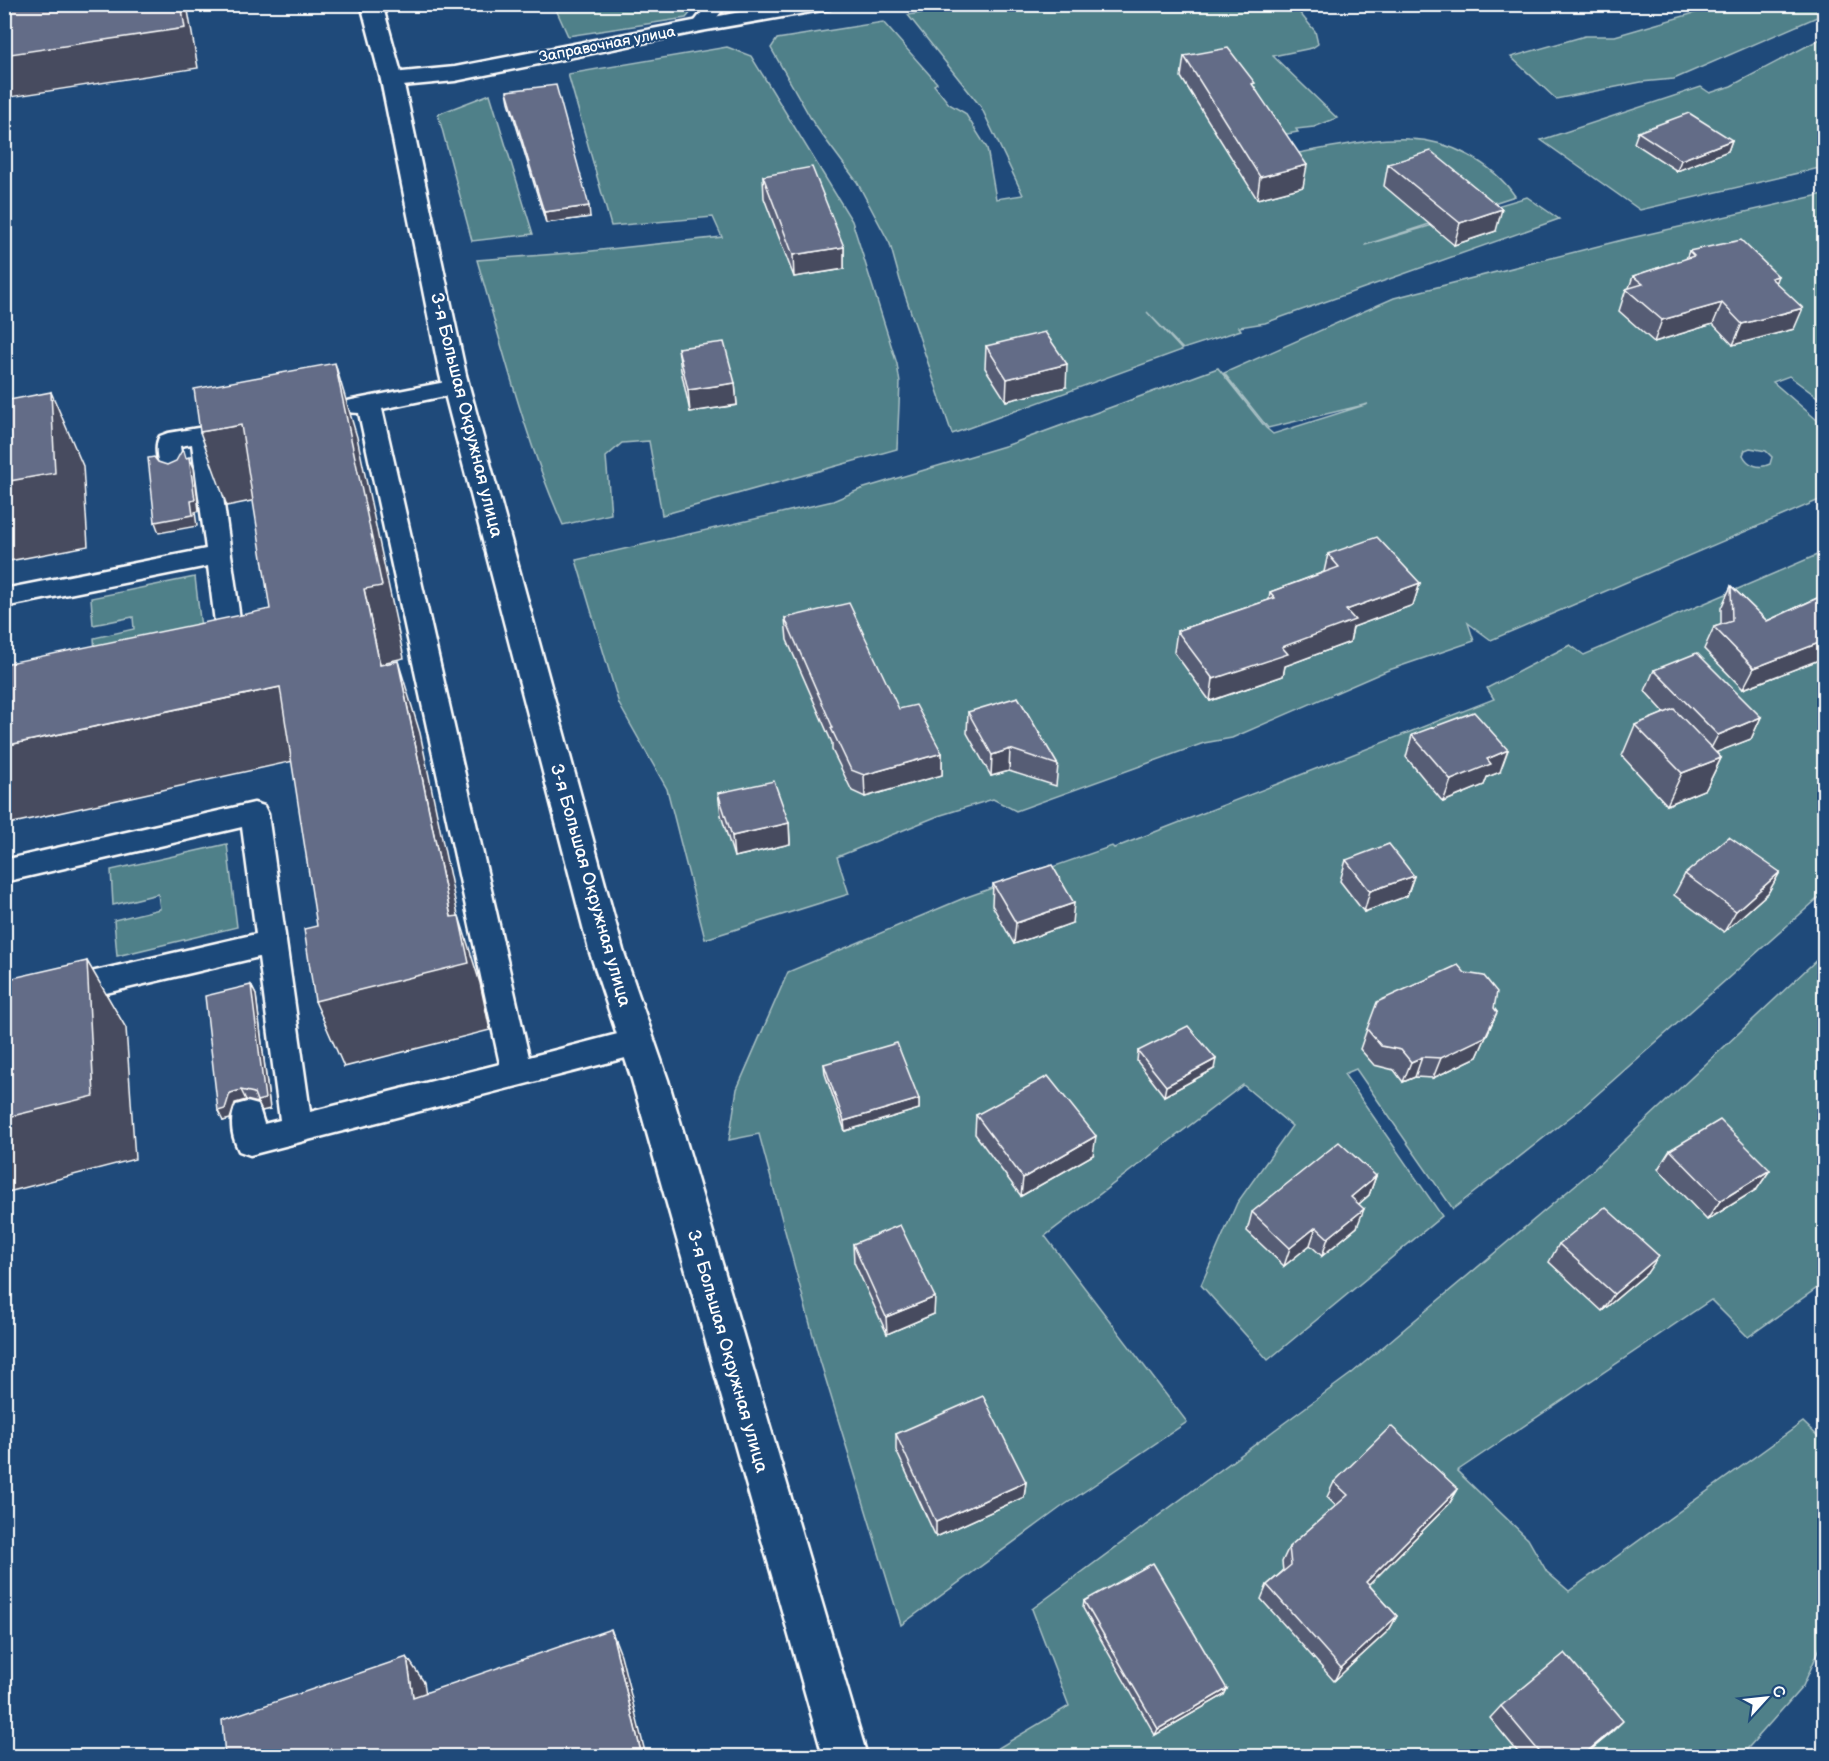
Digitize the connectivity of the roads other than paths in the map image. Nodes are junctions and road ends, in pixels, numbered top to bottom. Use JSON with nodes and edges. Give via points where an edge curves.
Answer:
{"nodes":[{"id":1,"x":370,"y":4,"type":"edge"},
{"id":2,"x":718,"y":4,"type":"edge"},
{"id":3,"x":822,"y":4,"type":"edge"},
{"id":4,"x":701,"y":25,"type":"junction"},
{"id":5,"x":392,"y":80,"type":"junction"},
{"id":6,"x":456,"y":387,"type":"junction"},
{"id":7,"x":369,"y":404,"type":"junction"},
{"id":8,"x":336,"y":410,"type":"edge"},
{"id":9,"x":247,"y":427,"type":"edge"},
{"id":10,"x":203,"y":435,"type":"junction"},
{"id":11,"x":171,"y":466,"type":"edge"},
{"id":12,"x":219,"y":555,"type":"junction"},
{"id":13,"x":4,"y":598,"type":"edge"},
{"id":14,"x":209,"y":660,"type":"edge"},
{"id":15,"x":4,"y":871,"type":"edge"},
{"id":16,"x":271,"y":942,"type":"junction"},
{"id":17,"x":4,"y":1005,"type":"edge"},
{"id":18,"x":637,"y":1042,"type":"junction"},
{"id":19,"x":517,"y":1073,"type":"junction"},
{"id":20,"x":247,"y":1115,"type":"dead end"},
{"id":21,"x":297,"y":1129,"type":"junction"},
{"id":22,"x":844,"y":1756,"type":"edge"}],
"edges":[{"from":1,"to":5,"type":"street","name":"3-я Большая Окружная улица"},
{"from":2,"to":4,"type":"lane"},
{"from":3,"to":4,"type":"street","name":"Заправочная улица"},
{"from":4,"to":5,"type":"street","name":"Заправочная улица","via":[[455,74]]},
{"from":5,"to":6,"type":"street","name":"3-я Большая Окружная улица"},
{"from":6,"to":7,"type":"lane"},
{"from":6,"to":18,"type":"street","name":"3-я Большая Окружная улица","via":[[606,950]]},
{"from":7,"to":8,"type":"lane"},
{"from":7,"to":19,"type":"lane"},
{"from":9,"to":10,"type":"lane"},
{"from":10,"to":11,"type":"lane","via":[[168,441]]},
{"from":10,"to":12,"type":"lane"},
{"from":12,"to":13,"type":"lane"},
{"from":12,"to":14,"type":"lane","via":[[233,655]]},
{"from":15,"to":16,"type":"lane","via":[[254,814]]},
{"from":16,"to":17,"type":"lane"},
{"from":16,"to":21,"type":"lane"},
{"from":18,"to":19,"type":"lane"},
{"from":18,"to":22,"type":"street","name":"3-я Большая Окружная улица"},
{"from":19,"to":21,"type":"lane"},
{"from":20,"to":21,"type":"lane","via":[[250,1141]]}]}
